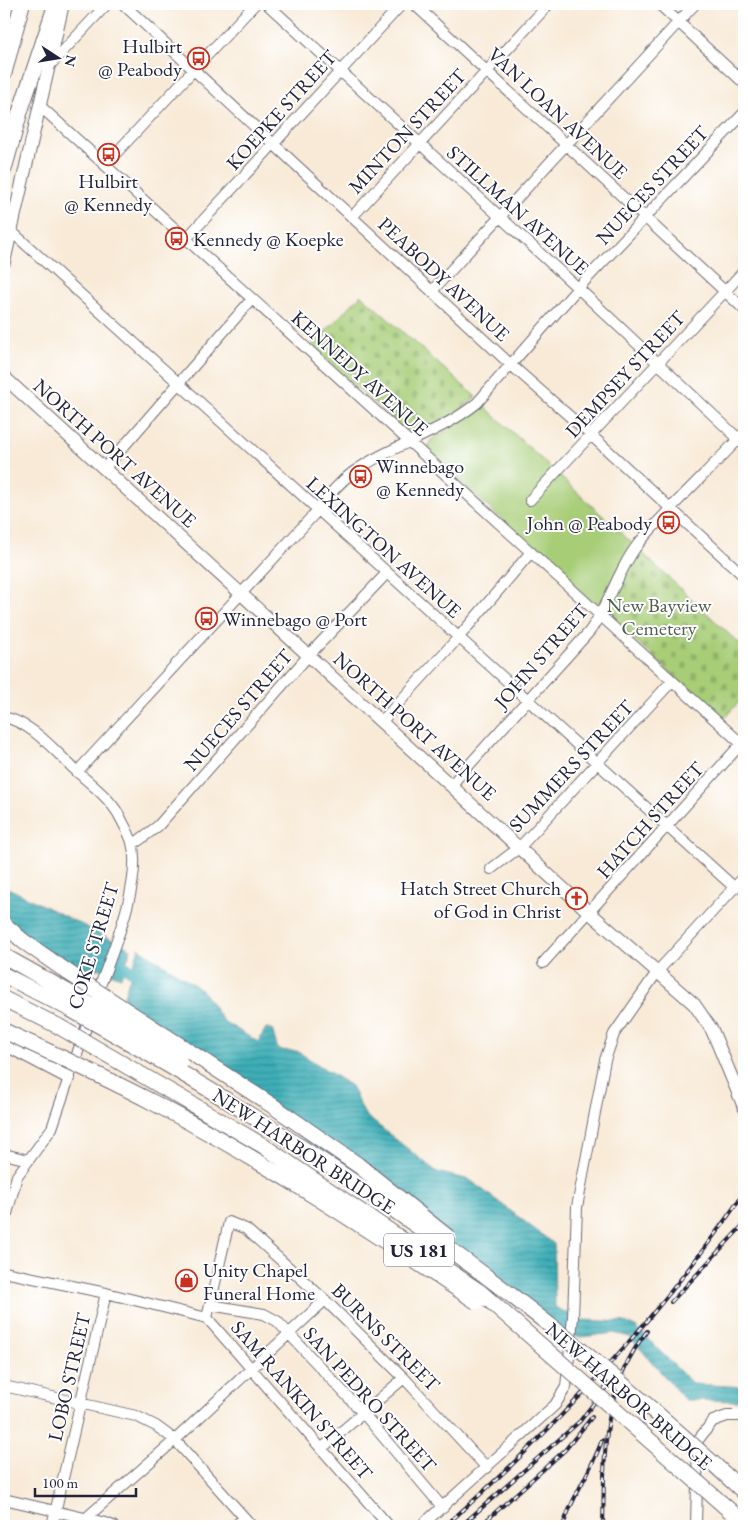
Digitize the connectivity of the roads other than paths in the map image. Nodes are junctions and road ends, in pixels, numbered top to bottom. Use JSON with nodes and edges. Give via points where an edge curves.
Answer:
{"nodes":[{"id":1,"x":22,"y":4,"type":"edge"},
{"id":2,"x":56,"y":4,"type":"edge"},
{"id":3,"x":63,"y":4,"type":"edge"},
{"id":4,"x":108,"y":4,"type":"edge"},
{"id":5,"x":124,"y":4,"type":"edge"},
{"id":6,"x":255,"y":4,"type":"edge"},
{"id":7,"x":267,"y":4,"type":"edge"},
{"id":8,"x":402,"y":4,"type":"edge"},
{"id":9,"x":414,"y":4,"type":"edge"},
{"id":10,"x":550,"y":4,"type":"edge"},
{"id":11,"x":659,"y":4,"type":"edge"},
{"id":12,"x":696,"y":4,"type":"edge"},
{"id":13,"x":679,"y":22,"type":"junction"},
{"id":14,"x":50,"y":66,"type":"junction"},
{"id":15,"x":194,"y":70,"type":"junction"},
{"id":16,"x":340,"y":71,"type":"junction"},
{"id":17,"x":487,"y":71,"type":"junction"},
{"id":18,"x":4,"y":73,"type":"edge"},
{"id":19,"x":744,"y":83,"type":"edge"},
{"id":20,"x":40,"y":106,"type":"junction"},
{"id":21,"x":744,"y":113,"type":"edge"},
{"id":22,"x":274,"y":144,"type":"junction"},
{"id":23,"x":419,"y":144,"type":"junction"},
{"id":24,"x":566,"y":144,"type":"junction"},
{"id":25,"x":105,"y":165,"type":"junction"},
{"id":26,"x":4,"y":169,"type":"edge"},
{"id":27,"x":352,"y":217,"type":"junction"},
{"id":28,"x":499,"y":218,"type":"junction"},
{"id":29,"x":646,"y":218,"type":"junction"},
{"id":30,"x":12,"y":231,"type":"junction"},
{"id":31,"x":186,"y":239,"type":"junction"},
{"id":32,"x":4,"y":262,"type":"edge"},
{"id":33,"x":744,"y":271,"type":"edge"},
{"id":34,"x":578,"y":288,"type":"junction"},
{"id":35,"x":432,"y":291,"type":"junction"},
{"id":36,"x":725,"y":291,"type":"junction"},
{"id":37,"x":252,"y":298,"type":"junction"},
{"id":38,"x":744,"y":309,"type":"edge"},
{"id":39,"x":510,"y":364,"type":"junction"},
{"id":40,"x":657,"y":364,"type":"junction"},
{"id":41,"x":4,"y":376,"type":"edge"},
{"id":42,"x":179,"y":384,"type":"junction"},
{"id":43,"x":592,"y":436,"type":"junction"},
{"id":44,"x":742,"y":439,"type":"edge"},
{"id":45,"x":410,"y":442,"type":"junction"},
{"id":46,"x":104,"y":469,"type":"junction"},
{"id":47,"x":530,"y":500,"type":"dead end"},
{"id":48,"x":671,"y":509,"type":"junction"},
{"id":49,"x":318,"y":510,"type":"junction"},
{"id":50,"x":531,"y":552,"type":"junction"},
{"id":51,"x":387,"y":573,"type":"junction"},
{"id":52,"x":744,"y":576,"type":"edge"},
{"id":53,"x":240,"y":592,"type":"junction"},
{"id":54,"x":601,"y":616,"type":"junction"},
{"id":55,"x":458,"y":638,"type":"junction"},
{"id":56,"x":309,"y":655,"type":"junction"},
{"id":57,"x":672,"y":681,"type":"junction"},
{"id":58,"x":527,"y":700,"type":"junction"},
{"id":59,"x":4,"y":717,"type":"edge"},
{"id":60,"x":382,"y":721,"type":"junction"},
{"id":61,"x":743,"y":745,"type":"edge"},
{"id":62,"x":597,"y":764,"type":"junction"},
{"id":63,"x":77,"y":772,"type":"junction"},
{"id":64,"x":452,"y":784,"type":"junction"},
{"id":65,"x":668,"y":827,"type":"junction"},
{"id":66,"x":132,"y":843,"type":"junction"},
{"id":67,"x":520,"y":847,"type":"junction"},
{"id":68,"x":491,"y":868,"type":"dead end"},
{"id":69,"x":744,"y":877,"type":"edge"},
{"id":70,"x":735,"y":888,"type":"junction"},
{"id":71,"x":589,"y":912,"type":"junction"},
{"id":72,"x":4,"y":924,"type":"edge"},
{"id":73,"x":4,"y":956,"type":"edge"},
{"id":74,"x":543,"y":963,"type":"dead end"},
{"id":75,"x":657,"y":972,"type":"junction"},
{"id":76,"x":4,"y":975,"type":"edge"},
{"id":77,"x":4,"y":999,"type":"edge"},
{"id":78,"x":71,"y":1002,"type":"junction"},
{"id":79,"x":4,"y":1008,"type":"edge"},
{"id":80,"x":58,"y":1026,"type":"junction"},
{"id":81,"x":4,"y":1031,"type":"edge"},
{"id":82,"x":4,"y":1044,"type":"edge"},
{"id":83,"x":69,"y":1078,"type":"junction"},
{"id":84,"x":744,"y":1107,"type":"edge"},
{"id":85,"x":4,"y":1154,"type":"edge"},
{"id":86,"x":28,"y":1160,"type":"junction"},
{"id":87,"x":4,"y":1225,"type":"edge"},
{"id":88,"x":4,"y":1272,"type":"edge"},
{"id":89,"x":106,"y":1293,"type":"junction"},
{"id":90,"x":325,"y":1300,"type":"junction"},
{"id":91,"x":210,"y":1304,"type":"junction"},
{"id":92,"x":541,"y":1316,"type":"junction"},
{"id":93,"x":207,"y":1318,"type":"junction"},
{"id":94,"x":289,"y":1335,"type":"junction"},
{"id":95,"x":538,"y":1344,"type":"junction"},
{"id":96,"x":250,"y":1368,"type":"junction"},
{"id":97,"x":404,"y":1378,"type":"junction"},
{"id":98,"x":4,"y":1386,"type":"edge"},
{"id":99,"x":81,"y":1404,"type":"junction"},
{"id":100,"x":363,"y":1413,"type":"junction"},
{"id":101,"x":744,"y":1416,"type":"edge"},
{"id":102,"x":175,"y":1440,"type":"junction"},
{"id":103,"x":321,"y":1449,"type":"junction"},
{"id":104,"x":487,"y":1468,"type":"junction"},
{"id":105,"x":744,"y":1492,"type":"edge"},
{"id":106,"x":4,"y":1499,"type":"edge"},
{"id":107,"x":442,"y":1508,"type":"junction"},
{"id":108,"x":56,"y":1512,"type":"junction"},
{"id":109,"x":87,"y":1518,"type":"junction"},
{"id":110,"x":244,"y":1518,"type":"junction"},
{"id":111,"x":744,"y":1523,"type":"edge"},
{"id":112,"x":52,"y":1526,"type":"edge"},
{"id":113,"x":77,"y":1526,"type":"edge"},
{"id":114,"x":113,"y":1526,"type":"edge"},
{"id":115,"x":235,"y":1526,"type":"edge"},
{"id":116,"x":252,"y":1526,"type":"edge"},
{"id":117,"x":389,"y":1526,"type":"edge"},
{"id":118,"x":420,"y":1526,"type":"edge"},
{"id":119,"x":696,"y":1526,"type":"edge"}],
"edges":[{"from":1,"to":18,"type":"highway"},
{"from":2,"to":26,"type":"highway"},
{"from":3,"to":14,"type":"main road"},
{"from":4,"to":14,"type":"street"},
{"from":5,"to":15,"type":"street","name":"PEABODY AVENUE"},
{"from":6,"to":15,"type":"street"},
{"from":7,"to":16,"type":"street","name":"STILLMAN AVENUE"},
{"from":8,"to":16,"type":"street","name":"KOEPKE STREET"},
{"from":9,"to":17,"type":"street","name":"VAN LOAN AVENUE"},
{"from":10,"to":17,"type":"street","name":"MINTON STREET"},
{"from":11,"to":13,"type":"street"},
{"from":12,"to":13,"type":"street"},
{"from":13,"to":19,"type":"street"},
{"from":13,"to":24,"type":"street"},
{"from":14,"to":20,"type":"main road"},
{"from":15,"to":22,"type":"street","name":"PEABODY AVENUE"},
{"from":15,"to":25,"type":"street"},
{"from":16,"to":22,"type":"street","name":"KOEPKE STREET"},
{"from":16,"to":23,"type":"street","name":"STILLMAN AVENUE"},
{"from":17,"to":23,"type":"street","name":"MINTON STREET"},
{"from":17,"to":24,"type":"street","name":"VAN LOAN AVENUE"},
{"from":20,"to":25,"type":"street","name":"KENNEDY AVENUE"},
{"from":20,"to":30,"type":"main road"},
{"from":21,"to":29,"type":"street","name":"NUECES STREET"},
{"from":22,"to":27,"type":"street","name":"PEABODY AVENUE"},
{"from":22,"to":31,"type":"street","name":"KOEPKE STREET"},
{"from":23,"to":27,"type":"street","name":"MINTON STREET"},
{"from":23,"to":28,"type":"street","name":"STILLMAN AVENUE"},
{"from":24,"to":28,"type":"street"},
{"from":24,"to":29,"type":"street","name":"VAN LOAN AVENUE"},
{"from":25,"to":31,"type":"street","name":"KENNEDY AVENUE"},
{"from":27,"to":35,"type":"street","name":"PEABODY AVENUE"},
{"from":28,"to":34,"type":"street","name":"STILLMAN AVENUE"},
{"from":28,"to":35,"type":"street"},
{"from":29,"to":34,"type":"street","name":"NUECES STREET"},
{"from":29,"to":36,"type":"street","name":"VAN LOAN AVENUE"},
{"from":30,"to":32,"type":"main road"},
{"from":30,"to":42,"type":"street","name":"LEXINGTON AVENUE"},
{"from":31,"to":37,"type":"street","name":"KENNEDY AVENUE"},
{"from":33,"to":36,"type":"street","name":"DEMPSEY STREET"},
{"from":34,"to":39,"type":"street","name":"NUECES STREET"},
{"from":34,"to":40,"type":"street","name":"STILLMAN AVENUE"},
{"from":35,"to":39,"type":"street","name":"PEABODY AVENUE"},
{"from":36,"to":38,"type":"street","name":"VAN LOAN AVENUE"},
{"from":36,"to":40,"type":"street","name":"DEMPSEY STREET"},
{"from":37,"to":42,"type":"street"},
{"from":37,"to":45,"type":"street","name":"KENNEDY AVENUE"},
{"from":39,"to":43,"type":"street","name":"PEABODY AVENUE"},
{"from":39,"to":45,"type":"street","name":"NUECES STREET","via":[[458,419]]},
{"from":40,"to":43,"type":"street","name":"DEMPSEY STREET"},
{"from":40,"to":44,"type":"street","name":"STILLMAN AVENUE"},
{"from":41,"to":46,"type":"main road","name":"NORTH PORT AVENUE"},
{"from":42,"to":46,"type":"street"},
{"from":42,"to":49,"type":"street","name":"LEXINGTON AVENUE"},
{"from":43,"to":47,"type":"street","name":"DEMPSEY STREET"},
{"from":43,"to":48,"type":"street","name":"PEABODY AVENUE"},
{"from":44,"to":48,"type":"street","name":"JOHN STREET"},
{"from":45,"to":49,"type":"street","name":"NUECES STREET","via":[[352,473]]},
{"from":45,"to":50,"type":"street","name":"KENNEDY AVENUE"},
{"from":46,"to":53,"type":"main road","name":"NORTH PORT AVENUE"},
{"from":48,"to":52,"type":"street","name":"PEABODY AVENUE"},
{"from":48,"to":54,"type":"street","name":"JOHN STREET","via":[[638,544]]},
{"from":49,"to":51,"type":"street","name":"LEXINGTON AVENUE"},
{"from":49,"to":53,"type":"street","name":"NUECES STREET"},
{"from":50,"to":54,"type":"street","name":"KENNEDY AVENUE"},
{"from":50,"to":55,"type":"street"},
{"from":51,"to":55,"type":"street","name":"LEXINGTON AVENUE"},
{"from":51,"to":56,"type":"street","name":"NUECES STREET"},
{"from":53,"to":56,"type":"main road","name":"NORTH PORT AVENUE"},
{"from":53,"to":63,"type":"street","name":"NUECES STREET"},
{"from":54,"to":57,"type":"street","name":"KENNEDY AVENUE"},
{"from":54,"to":58,"type":"street","name":"JOHN STREET"},
{"from":55,"to":58,"type":"street","name":"LEXINGTON AVENUE"},
{"from":55,"to":60,"type":"street"},
{"from":56,"to":60,"type":"main road","name":"NORTH PORT AVENUE"},
{"from":56,"to":66,"type":"street","name":"NUECES STREET","via":[[158,826]]},
{"from":57,"to":61,"type":"street","name":"KENNEDY AVENUE"},
{"from":57,"to":62,"type":"street","name":"SUMMERS STREET"},
{"from":58,"to":62,"type":"street","name":"LEXINGTON AVENUE"},
{"from":58,"to":64,"type":"street","name":"JOHN STREET"},
{"from":59,"to":63,"type":"street","name":"COKE STREET","via":[[22,723],[38,734]]},
{"from":60,"to":64,"type":"main road","name":"NORTH PORT AVENUE"},
{"from":61,"to":65,"type":"street","name":"HATCH STREET"},
{"from":62,"to":65,"type":"street","name":"LEXINGTON AVENUE"},
{"from":62,"to":67,"type":"street","name":"SUMMERS STREET"},
{"from":63,"to":66,"type":"street","name":"COKE STREET","via":[[108,801]]},
{"from":64,"to":67,"type":"main road","name":"NORTH PORT AVENUE"},
{"from":65,"to":70,"type":"street","name":"LEXINGTON AVENUE"},
{"from":65,"to":71,"type":"street","name":"HATCH STREET"},
{"from":66,"to":83,"type":"street","name":"COKE STREET","via":[[130,899]]},
{"from":67,"to":68,"type":"street","name":"SUMMERS STREET"},
{"from":67,"to":71,"type":"main road","name":"NORTH PORT AVENUE"},
{"from":69,"to":70,"type":"street"},
{"from":70,"to":75,"type":"street"},
{"from":71,"to":74,"type":"street","name":"HATCH STREET"},
{"from":71,"to":75,"type":"main road","name":"NORTH PORT AVENUE"},
{"from":72,"to":92,"type":"highway","bridge":true,"via":[[53,962],[358,1165],[523,1296]]},
{"from":73,"to":78,"type":"highway"},
{"from":75,"to":84,"type":"main road","name":"NORTH PORT AVENUE","via":[[694,1004],[705,1019]]},
{"from":75,"to":104,"type":"street","via":[[614,1034],[605,1060],[578,1207],[566,1387],[555,1404]]},
{"from":76,"to":78,"type":"highway","name":"NEW HARBOR BRIDGE","number":"US 181"},
{"from":77,"to":80,"type":"highway","name":"NEW HARBOR BRIDGE","number":"US 181"},
{"from":78,"to":92,"type":"highway","name":"NEW HARBOR BRIDGE","number":"US 181","bridge":true,"via":[[348,1177]]},
{"from":79,"to":80,"type":"highway"},
{"from":80,"to":95,"type":"highway","name":"NEW HARBOR BRIDGE","number":"US 181","bridge":true,"via":[[262,1145],[480,1292]]},
{"from":81,"to":95,"type":"highway","bridge":true,"via":[[105,1078],[223,1142],[362,1227]]},
{"from":82,"to":83,"type":"main road"},
{"from":83,"to":86,"type":"street","name":"COKE STREET","via":[[52,1128]]},
{"from":85,"to":86,"type":"street"},
{"from":86,"to":87,"type":"street","name":"COKE STREET","via":[[17,1176]]},
{"from":88,"to":89,"type":"street","name":"SAM RANKIN STREET"},
{"from":89,"to":93,"type":"street","name":"SAM RANKIN STREET"},
{"from":89,"to":99,"type":"street","name":"LOBO STREET"},
{"from":90,"to":91,"type":"street","name":"BURNS STREET","via":[[246,1229],[229,1222]]},
{"from":90,"to":94,"type":"street"},
{"from":90,"to":97,"type":"street","name":"BURNS STREET"},
{"from":91,"to":93,"type":"street"},
{"from":91,"to":94,"type":"street","name":"SAN PEDRO STREET","via":[[264,1314],[277,1321]]},
{"from":92,"to":105,"type":"highway","name":"NEW HARBOR BRIDGE","number":"US 181","bridge":true},
{"from":93,"to":96,"type":"street","name":"SAM RANKIN STREET"},
{"from":94,"to":96,"type":"street"},
{"from":94,"to":100,"type":"street","name":"SAN PEDRO STREET"},
{"from":95,"to":111,"type":"highway","name":"NEW HARBOR BRIDGE","number":"US 181","bridge":true},
{"from":96,"to":102,"type":"street"},
{"from":96,"to":103,"type":"street","name":"SAM RANKIN STREET"},
{"from":97,"to":100,"type":"street"},
{"from":97,"to":104,"type":"street","name":"BURNS STREET"},
{"from":98,"to":99,"type":"street"},
{"from":99,"to":102,"type":"street","via":[[136,1416]]},
{"from":99,"to":108,"type":"street","name":"LOBO STREET"},
{"from":100,"to":103,"type":"street"},
{"from":100,"to":107,"type":"street","name":"SAN PEDRO STREET"},
{"from":101,"to":119,"type":"street","via":[[727,1416],[713,1421],[698,1440]]},
{"from":102,"to":109,"type":"street"},
{"from":102,"to":110,"type":"street"},
{"from":103,"to":117,"type":"street","name":"SAM RANKIN STREET"},
{"from":104,"to":107,"type":"street"},
{"from":106,"to":108,"type":"street"},
{"from":107,"to":118,"type":"street"},
{"from":108,"to":109,"type":"street"},
{"from":108,"to":112,"type":"street","name":"LOBO STREET"},
{"from":109,"to":113,"type":"street"},
{"from":109,"to":114,"type":"street"},
{"from":110,"to":115,"type":"street"},
{"from":110,"to":116,"type":"street"}]}
